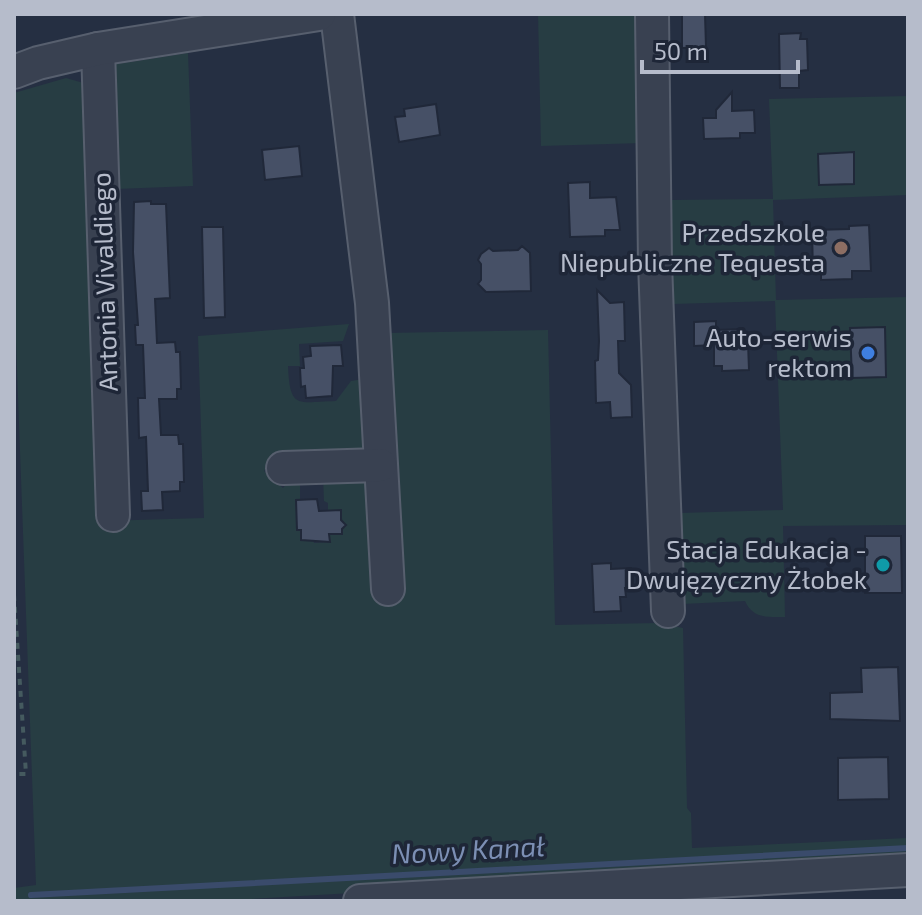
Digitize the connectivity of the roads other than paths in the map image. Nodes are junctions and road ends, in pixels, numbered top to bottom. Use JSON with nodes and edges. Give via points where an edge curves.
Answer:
{"nodes":[{"id":1,"x":319,"y":14,"type":"edge"},
{"id":2,"x":337,"y":14,"type":"edge"},
{"id":3,"x":652,"y":14,"type":"edge"},
{"id":4,"x":98,"y":49,"type":"junction"},
{"id":5,"x":14,"y":72,"type":"edge"},
{"id":6,"x":380,"y":465,"type":"junction"},
{"id":7,"x":283,"y":468,"type":"dead end"},
{"id":8,"x":113,"y":515,"type":"dead end"},
{"id":9,"x":388,"y":589,"type":"dead end"},
{"id":10,"x":668,"y":611,"type":"dead end"},
{"id":11,"x":908,"y":870,"type":"edge"},
{"id":12,"x":723,"y":891,"type":"edge"},
{"id":13,"x":467,"y":898,"type":"edge"},
{"id":14,"x":360,"y":901,"type":"edge"}],
"edges":[{"from":1,"to":4,"type":"street"},
{"from":2,"to":6,"type":"street","via":[[372,303]]},
{"from":3,"to":10,"type":"street"},
{"from":4,"to":5,"type":"street"},
{"from":4,"to":8,"type":"street","name":"Antonia Vivaldiego"},
{"from":6,"to":7,"type":"street"},
{"from":6,"to":9,"type":"street"},
{"from":11,"to":12,"type":"street"},
{"from":12,"to":13,"type":"street"},
{"from":13,"to":14,"type":"street"}]}
